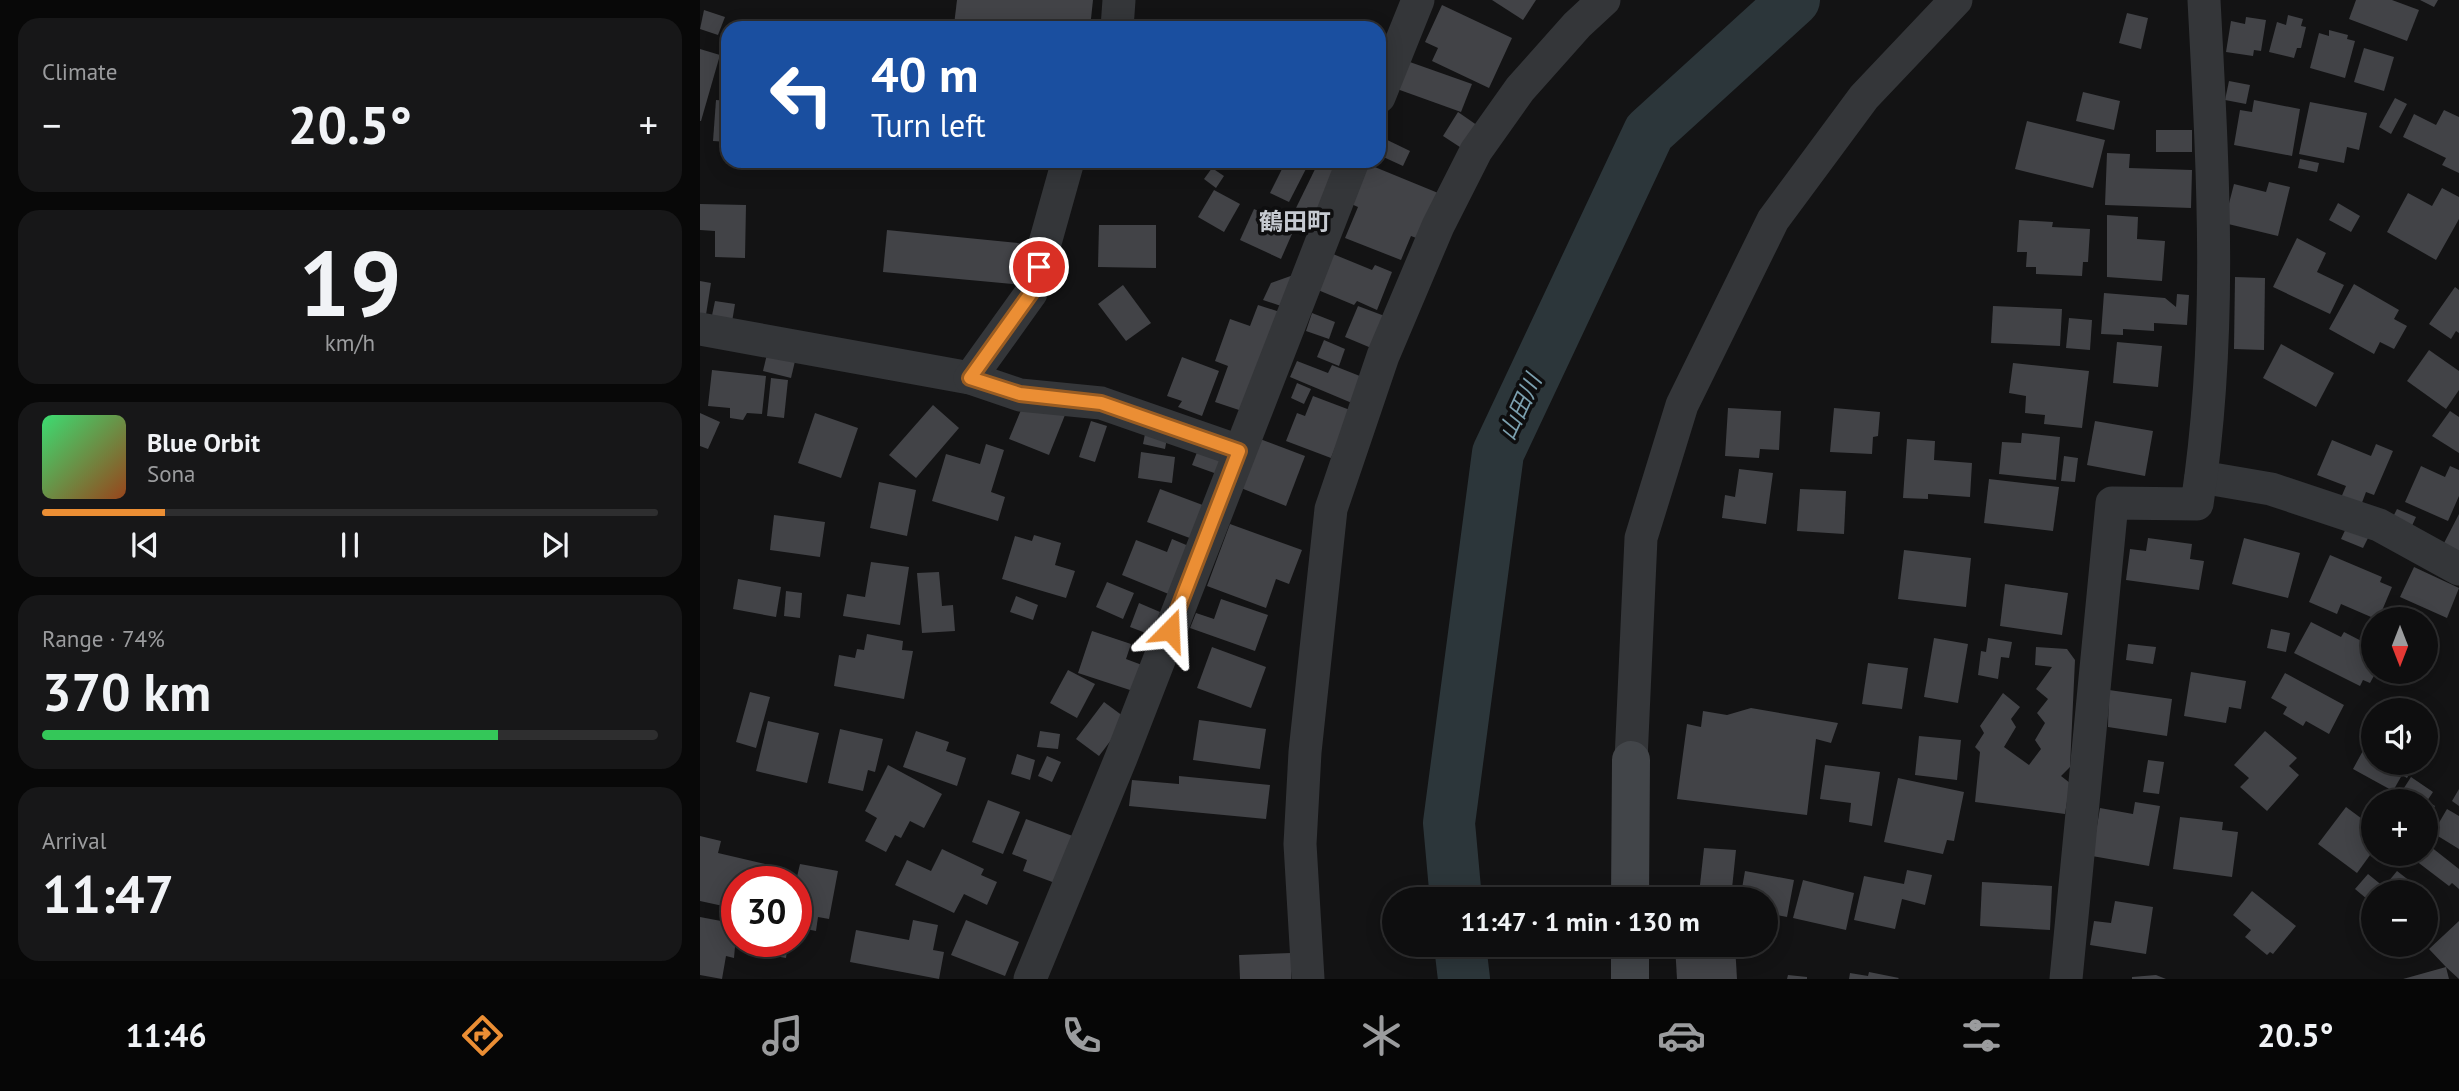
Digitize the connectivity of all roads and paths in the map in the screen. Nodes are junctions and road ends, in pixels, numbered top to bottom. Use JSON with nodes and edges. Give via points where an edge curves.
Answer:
{"nodes":[{"id":1,"x":1119,"y":0,"type":"edge"},
{"id":2,"x":1418,"y":0,"type":"edge"},
{"id":3,"x":1604,"y":0,"type":"edge"},
{"id":4,"x":1956,"y":0,"type":"edge"},
{"id":5,"x":2204,"y":0,"type":"edge"},
{"id":6,"x":1117,"y":21,"type":"edge"},
{"id":7,"x":1386,"y":80,"type":"edge"},
{"id":8,"x":1066,"y":168,"type":"edge"},
{"id":9,"x":1350,"y":168,"type":"edge"},
{"id":10,"x":700,"y":329,"type":"edge"},
{"id":11,"x":970,"y":378,"type":"junction"},
{"id":12,"x":1239,"y":451,"type":"junction"},
{"id":13,"x":2202,"y":477,"type":"junction"},
{"id":14,"x":2459,"y":569,"type":"edge"},
{"id":15,"x":1630,"y":760,"type":"joint"},
{"id":16,"x":1630,"y":887,"type":"edge"},
{"id":17,"x":1630,"y":957,"type":"edge"},
{"id":18,"x":1030,"y":979,"type":"edge"},
{"id":19,"x":1308,"y":979,"type":"edge"},
{"id":20,"x":1630,"y":979,"type":"edge"},
{"id":21,"x":2066,"y":979,"type":"edge"}],
"edges":[{"from":1,"to":6,"type":"street"},
{"from":2,"to":7,"type":"street"},
{"from":3,"to":19,"type":"street","via":[[1520,89],[1476,151],[1438,226],[1383,356],[1331,509],[1301,831]]},
{"from":4,"to":15,"type":"street","via":[[1864,97],[1773,220],[1682,405],[1641,538]]},
{"from":5,"to":13,"type":"street","via":[[2216,235],[2214,335]]},
{"from":8,"to":11,"type":"street","via":[[1031,293]]},
{"from":9,"to":12,"type":"street"},
{"from":10,"to":11,"type":"street"},
{"from":11,"to":12,"type":"street","via":[[1020,394],[1101,403]]},
{"from":12,"to":18,"type":"street"},
{"from":13,"to":14,"type":"street","via":[[2271,489],[2379,525]]},
{"from":13,"to":21,"type":"street","via":[[2197,504],[2112,503]]},
{"from":15,"to":16,"type":"street"},
{"from":17,"to":20,"type":"street"}]}
